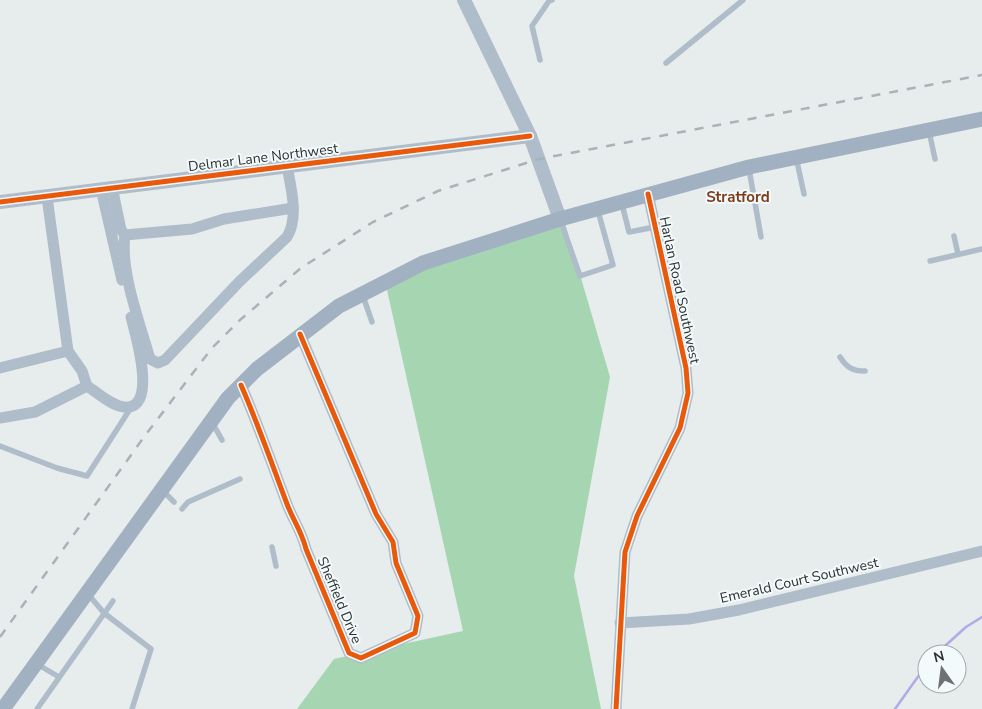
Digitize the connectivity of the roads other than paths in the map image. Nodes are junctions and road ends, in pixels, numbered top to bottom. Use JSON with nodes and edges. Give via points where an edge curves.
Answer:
{"nodes":[{"id":1,"x":464,"y":0,"type":"edge"},
{"id":2,"x":552,"y":0,"type":"edge"},
{"id":3,"x":743,"y":0,"type":"edge"},
{"id":4,"x":540,"y":60,"type":"dead end"},
{"id":5,"x":666,"y":63,"type":"dead end"},
{"id":6,"x":982,"y":119,"type":"edge"},
{"id":7,"x":928,"y":130,"type":"junction"},
{"id":8,"x":530,"y":136,"type":"junction"},
{"id":9,"x":796,"y":157,"type":"junction"},
{"id":10,"x":935,"y":159,"type":"dead end"},
{"id":11,"x":287,"y":166,"type":"junction"},
{"id":12,"x":749,"y":167,"type":"junction"},
{"id":13,"x":106,"y":188,"type":"junction"},
{"id":14,"x":648,"y":194,"type":"junction"},
{"id":15,"x":804,"y":194,"type":"dead end"},
{"id":16,"x":47,"y":196,"type":"junction"},
{"id":17,"x":0,"y":202,"type":"edge"},
{"id":18,"x":622,"y":202,"type":"junction"},
{"id":19,"x":293,"y":208,"type":"junction"},
{"id":20,"x":598,"y":209,"type":"junction"},
{"id":21,"x":560,"y":219,"type":"junction"},
{"id":22,"x":655,"y":226,"type":"junction"},
{"id":23,"x":125,"y":234,"type":"junction"},
{"id":24,"x":954,"y":236,"type":"dead end"},
{"id":25,"x":760,"y":237,"type":"dead end"},
{"id":26,"x":982,"y":249,"type":"edge"},
{"id":27,"x":958,"y":254,"type":"junction"},
{"id":28,"x":930,"y":261,"type":"dead end"},
{"id":29,"x":362,"y":294,"type":"junction"},
{"id":30,"x":372,"y":322,"type":"dead end"},
{"id":31,"x":300,"y":334,"type":"junction"},
{"id":32,"x":68,"y":351,"type":"junction"},
{"id":33,"x":840,"y":357,"type":"dead end"},
{"id":34,"x":0,"y":368,"type":"edge"},
{"id":35,"x":865,"y":371,"type":"dead end"},
{"id":36,"x":241,"y":385,"type":"junction"},
{"id":37,"x":87,"y":386,"type":"junction"},
{"id":38,"x":132,"y":406,"type":"junction"},
{"id":39,"x":0,"y":418,"type":"edge"},
{"id":40,"x":211,"y":420,"type":"junction"},
{"id":41,"x":222,"y":440,"type":"dead end"},
{"id":42,"x":0,"y":446,"type":"edge"},
{"id":43,"x":240,"y":479,"type":"dead end"},
{"id":44,"x":161,"y":489,"type":"junction"},
{"id":45,"x":174,"y":502,"type":"dead end"},
{"id":46,"x":182,"y":509,"type":"dead end"},
{"id":47,"x":272,"y":547,"type":"dead end"},
{"id":48,"x":982,"y":551,"type":"edge"},
{"id":49,"x":276,"y":566,"type":"dead end"},
{"id":50,"x":87,"y":592,"type":"junction"},
{"id":51,"x":112,"y":601,"type":"dead end"},
{"id":52,"x":104,"y":613,"type":"junction"},
{"id":53,"x":620,"y":623,"type":"junction"},
{"id":54,"x":36,"y":663,"type":"junction"},
{"id":55,"x":59,"y":677,"type":"junction"},
{"id":56,"x":3,"y":709,"type":"edge"},
{"id":57,"x":37,"y":709,"type":"edge"},
{"id":58,"x":132,"y":709,"type":"edge"},
{"id":59,"x":616,"y":709,"type":"edge"}],
"edges":[{"from":1,"to":8,"type":"street"},
{"from":2,"to":4,"type":"lane","via":[[532,26]]},
{"from":3,"to":5,"type":"lane"},
{"from":6,"to":7,"type":"main road"},
{"from":7,"to":9,"type":"main road"},
{"from":7,"to":10,"type":"lane"},
{"from":8,"to":11,"type":"street","name":"Delmar Lane Northwest"},
{"from":8,"to":21,"type":"street"},
{"from":9,"to":12,"type":"main road"},
{"from":9,"to":15,"type":"lane"},
{"from":11,"to":13,"type":"street","name":"Delmar Lane Northwest"},
{"from":11,"to":19,"type":"street"},
{"from":12,"to":14,"type":"main road"},
{"from":12,"to":25,"type":"lane"},
{"from":13,"to":16,"type":"street","name":"Delmar Lane Northwest"},
{"from":13,"to":23,"type":"street"},
{"from":13,"to":38,"type":"street","via":[[143,366],[142,392]]},
{"from":14,"to":18,"type":"main road"},
{"from":14,"to":22,"type":"street","name":"Harlan Road Southwest"},
{"from":16,"to":17,"type":"street","name":"Delmar Lane Northwest"},
{"from":16,"to":32,"type":"street"},
{"from":18,"to":20,"type":"main road"},
{"from":18,"to":22,"type":"lane","via":[[629,232]]},
{"from":19,"to":23,"type":"street","via":[[224,219],[192,229]]},
{"from":19,"to":23,"type":"street","via":[[292,229],[287,236],[166,360],[158,363],[150,359],[130,288],[123,247]]},
{"from":20,"to":21,"type":"main road"},
{"from":20,"to":21,"type":"lane","via":[[613,266],[580,276]]},
{"from":21,"to":29,"type":"main road","via":[[423,263]]},
{"from":22,"to":53,"type":"street","name":"Harlan Road Southwest","via":[[686,368],[688,393],[680,428],[637,516],[625,552]]},
{"from":24,"to":27,"type":"lane"},
{"from":26,"to":27,"type":"lane"},
{"from":27,"to":28,"type":"lane"},
{"from":29,"to":30,"type":"lane"},
{"from":29,"to":31,"type":"main road"},
{"from":31,"to":36,"type":"main road"},
{"from":31,"to":36,"type":"street","name":"Sheffield Drive","via":[[372,505],[393,542],[396,563],[418,616],[415,633],[361,658],[349,653]]},
{"from":32,"to":34,"type":"street"},
{"from":32,"to":37,"type":"street","via":[[82,371]]},
{"from":33,"to":35,"type":"lane","via":[[846,366],[855,371]]},
{"from":36,"to":40,"type":"main road"},
{"from":37,"to":38,"type":"street","via":[[119,406]]},
{"from":37,"to":39,"type":"street","via":[[35,412]]},
{"from":38,"to":42,"type":"lane","via":[[87,476]]},
{"from":40,"to":41,"type":"lane"},
{"from":40,"to":44,"type":"main road"},
{"from":43,"to":46,"type":"lane","via":[[188,502]]},
{"from":44,"to":45,"type":"lane"},
{"from":44,"to":50,"type":"main road"},
{"from":47,"to":49,"type":"lane"},
{"from":48,"to":53,"type":"street","name":"Emerald Court Southwest","via":[[689,620]]},
{"from":50,"to":52,"type":"lane"},
{"from":50,"to":54,"type":"main road"},
{"from":51,"to":52,"type":"lane"},
{"from":52,"to":55,"type":"lane"},
{"from":52,"to":58,"type":"lane","via":[[151,649]]},
{"from":53,"to":59,"type":"street","name":"Harlan Road Southwest"},
{"from":54,"to":55,"type":"lane"},
{"from":54,"to":56,"type":"main road"},
{"from":55,"to":57,"type":"lane"}]}
